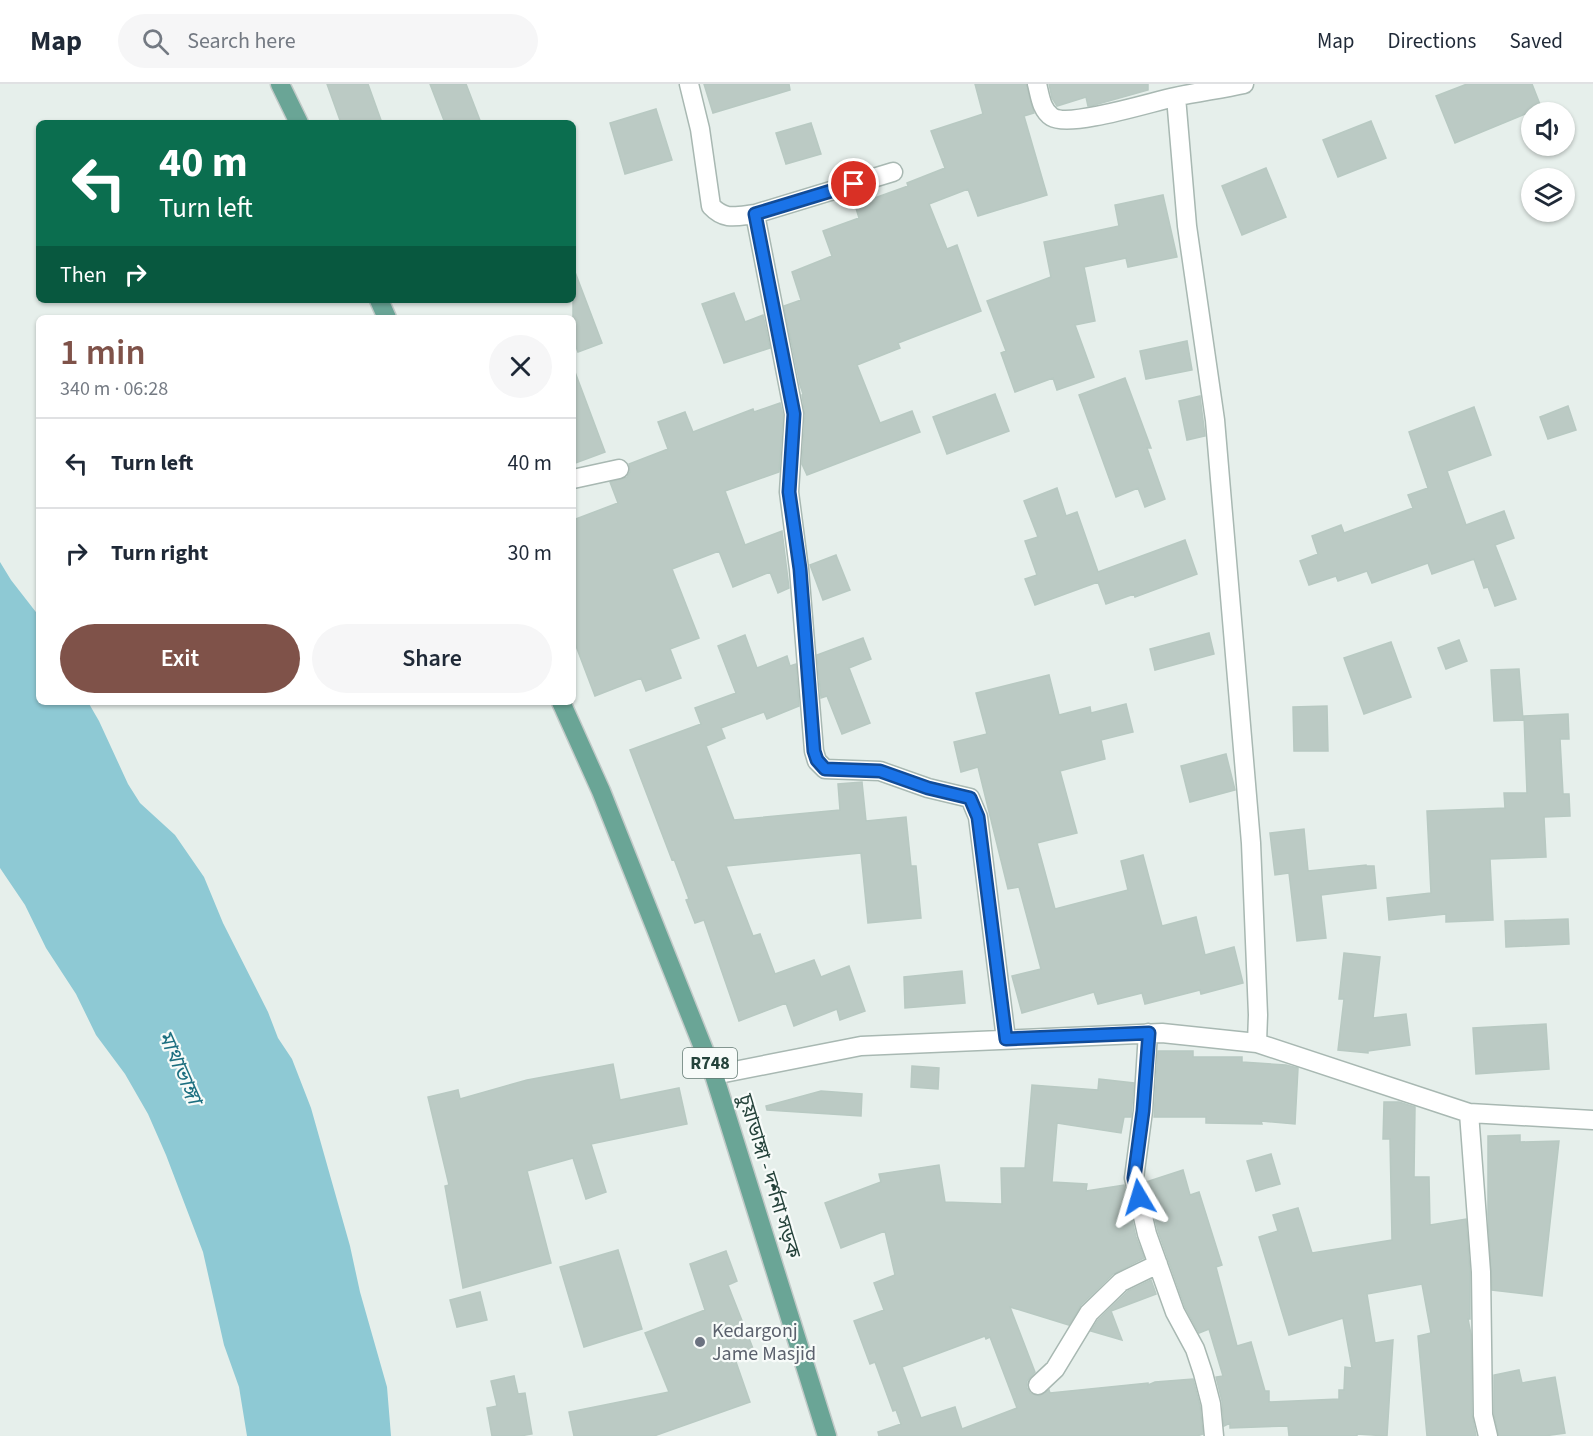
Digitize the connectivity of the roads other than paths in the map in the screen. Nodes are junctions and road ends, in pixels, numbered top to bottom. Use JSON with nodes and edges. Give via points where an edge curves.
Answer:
{"nodes":[{"id":1,"x":280,"y":84,"type":"edge"},
{"id":2,"x":689,"y":84,"type":"edge"},
{"id":3,"x":1037,"y":84,"type":"edge"},
{"id":4,"x":1244,"y":84,"type":"edge"},
{"id":5,"x":1176,"y":97,"type":"junction"},
{"id":6,"x":297,"y":120,"type":"edge"},
{"id":7,"x":893,"y":172,"type":"dead end"},
{"id":8,"x":755,"y":214,"type":"junction"},
{"id":9,"x":619,"y":469,"type":"dead end"},
{"id":10,"x":576,"y":478,"type":"edge"},
{"id":11,"x":562,"y":705,"type":"edge"},
{"id":12,"x":1149,"y":1033,"type":"junction"},
{"id":13,"x":1006,"y":1039,"type":"junction"},
{"id":14,"x":1257,"y":1043,"type":"junction"},
{"id":15,"x":714,"y":1075,"type":"junction"},
{"id":16,"x":1468,"y":1113,"type":"junction"},
{"id":17,"x":1593,"y":1120,"type":"edge"},
{"id":18,"x":1158,"y":1263,"type":"junction"},
{"id":19,"x":1038,"y":1385,"type":"dead end"},
{"id":20,"x":827,"y":1436,"type":"edge"},
{"id":21,"x":1214,"y":1436,"type":"edge"},
{"id":22,"x":1488,"y":1436,"type":"edge"}],
"edges":[{"from":1,"to":6,"type":"main road"},
{"from":2,"to":8,"type":"street","via":[[711,206],[718,214]]},
{"from":3,"to":5,"type":"street","via":[[1045,110],[1062,120]]},
{"from":4,"to":5,"type":"street"},
{"from":5,"to":14,"type":"street","via":[[1187,226],[1215,420],[1251,843]]},
{"from":7,"to":8,"type":"street"},
{"from":8,"to":13,"type":"street","via":[[794,414],[789,492],[800,569],[814,751],[825,769],[880,771],[973,801],[980,827]]},
{"from":9,"to":10,"type":"street"},
{"from":11,"to":15,"type":"main road","name":"চুয়াডাঙ্গা - দর্শনা সড়ক","number":"R748","via":[[601,791]]},
{"from":12,"to":13,"type":"street"},
{"from":12,"to":14,"type":"street"},
{"from":12,"to":18,"type":"street","via":[[1134,1178]]},
{"from":13,"to":15,"type":"street","via":[[861,1046]]},
{"from":14,"to":16,"type":"street"},
{"from":15,"to":20,"type":"main road","name":"চুয়াডাঙ্গা - দর্শনা সড়ক","number":"R748"},
{"from":16,"to":17,"type":"street"},
{"from":16,"to":22,"type":"street","via":[[1481,1272],[1483,1415]]},
{"from":18,"to":19,"type":"street","via":[[1121,1282],[1089,1313],[1055,1369]]},
{"from":18,"to":21,"type":"street","via":[[1175,1312],[1195,1349],[1211,1404]]}]}
